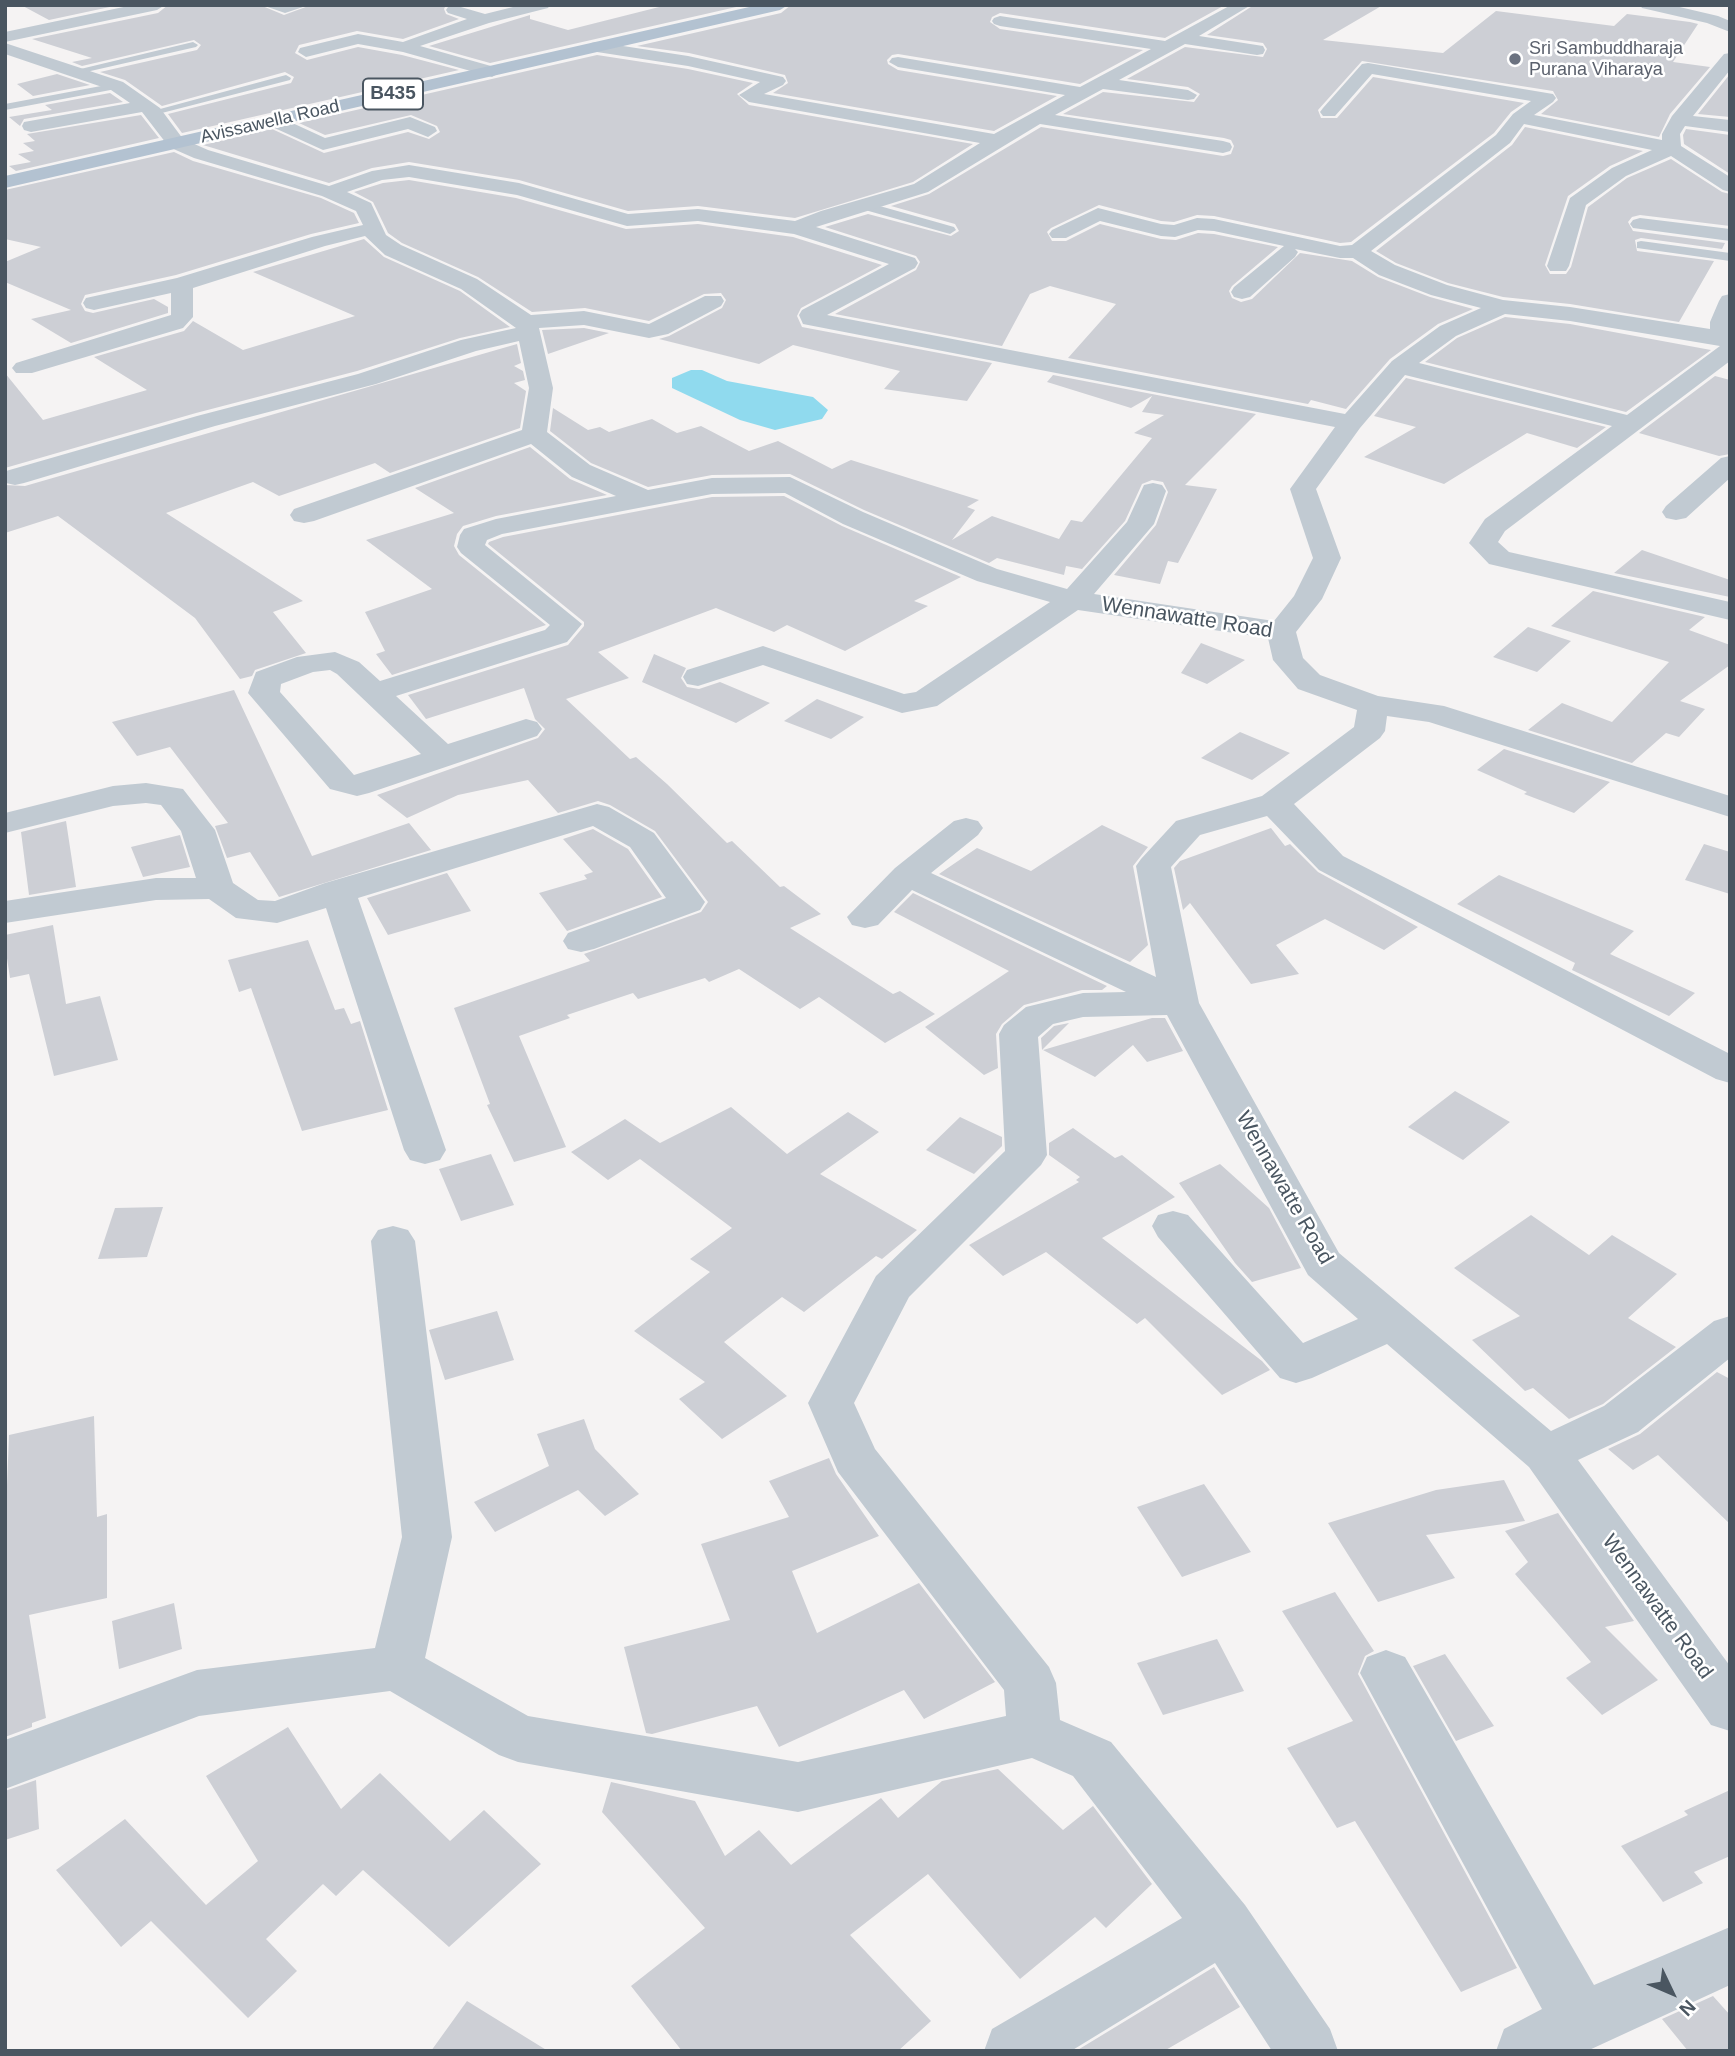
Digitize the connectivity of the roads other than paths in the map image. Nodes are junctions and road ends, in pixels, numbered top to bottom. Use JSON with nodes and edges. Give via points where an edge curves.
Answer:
{"nodes":[{"id":1,"x":157,"y":5,"type":"edge"},
{"id":2,"x":267,"y":5,"type":"edge"},
{"id":3,"x":304,"y":5,"type":"edge"},
{"id":4,"x":542,"y":5,"type":"edge"},
{"id":5,"x":779,"y":5,"type":"edge"},
{"id":6,"x":1241,"y":5,"type":"edge"},
{"id":7,"x":1648,"y":5,"type":"edge"},
{"id":8,"x":454,"y":10,"type":"dead end"},
{"id":9,"x":484,"y":19,"type":"junction"},
{"id":10,"x":1000,"y":21,"type":"dead end"},
{"id":11,"x":5,"y":23,"type":"edge"},
{"id":12,"x":49,"y":27,"type":"junction"},
{"id":13,"x":1730,"y":27,"type":"edge"},
{"id":14,"x":5,"y":37,"type":"edge"},
{"id":15,"x":1172,"y":42,"type":"junction"},
{"id":16,"x":193,"y":45,"type":"dead end"},
{"id":17,"x":405,"y":47,"type":"junction"},
{"id":18,"x":597,"y":47,"type":"junction"},
{"id":19,"x":5,"y":48,"type":"edge"},
{"id":20,"x":1257,"y":50,"type":"dead end"},
{"id":21,"x":306,"y":52,"type":"dead end"},
{"id":22,"x":1730,"y":58,"type":"edge"},
{"id":23,"x":898,"y":62,"type":"dead end"},
{"id":24,"x":73,"y":72,"type":"junction"},
{"id":25,"x":492,"y":72,"type":"junction"},
{"id":26,"x":286,"y":78,"type":"dead end"},
{"id":27,"x":1723,"y":78,"type":"edge"},
{"id":28,"x":1099,"y":83,"type":"junction"},
{"id":29,"x":117,"y":86,"type":"junction"},
{"id":30,"x":1083,"y":93,"type":"junction"},
{"id":31,"x":1188,"y":95,"type":"dead end"},
{"id":32,"x":5,"y":107,"type":"edge"},
{"id":33,"x":149,"y":109,"type":"junction"},
{"id":34,"x":1329,"y":112,"type":"dead end"},
{"id":35,"x":1037,"y":118,"type":"junction"},
{"id":36,"x":1519,"y":118,"type":"junction"},
{"id":37,"x":1679,"y":120,"type":"junction"},
{"id":38,"x":275,"y":121,"type":"junction"},
{"id":39,"x":31,"y":125,"type":"dead end"},
{"id":40,"x":1730,"y":126,"type":"edge"},
{"id":41,"x":428,"y":131,"type":"dead end"},
{"id":42,"x":997,"y":140,"type":"junction"},
{"id":43,"x":176,"y":143,"type":"junction"},
{"id":44,"x":1223,"y":147,"type":"dead end"},
{"id":45,"x":1672,"y":148,"type":"junction"},
{"id":46,"x":5,"y":182,"type":"edge"},
{"id":47,"x":1730,"y":186,"type":"edge"},
{"id":48,"x":330,"y":191,"type":"junction"},
{"id":49,"x":862,"y":205,"type":"junction"},
{"id":50,"x":375,"y":228,"type":"junction"},
{"id":51,"x":797,"y":228,"type":"junction"},
{"id":52,"x":950,"y":230,"type":"dead end"},
{"id":53,"x":1059,"y":234,"type":"dead end"},
{"id":54,"x":1640,"y":234,"type":"joint"},
{"id":55,"x":1730,"y":235,"type":"edge"},
{"id":56,"x":1210,"y":238,"type":"dead end"},
{"id":57,"x":1357,"y":251,"type":"junction"},
{"id":58,"x":1287,"y":252,"type":"junction"},
{"id":59,"x":1730,"y":257,"type":"edge"},
{"id":60,"x":1558,"y":266,"type":"dead end"},
{"id":61,"x":1387,"y":270,"type":"junction"},
{"id":62,"x":182,"y":285,"type":"junction"},
{"id":63,"x":1242,"y":292,"type":"dead end"},
{"id":64,"x":713,"y":301,"type":"dead end"},
{"id":65,"x":1730,"y":301,"type":"edge"},
{"id":66,"x":94,"y":303,"type":"dead end"},
{"id":67,"x":1502,"y":307,"type":"junction"},
{"id":68,"x":526,"y":327,"type":"junction"},
{"id":69,"x":1728,"y":343,"type":"edge"},
{"id":70,"x":1400,"y":366,"type":"junction"},
{"id":71,"x":24,"y":368,"type":"dead end"},
{"id":72,"x":1350,"y":423,"type":"junction"},
{"id":73,"x":1631,"y":424,"type":"junction"},
{"id":74,"x":534,"y":433,"type":"junction"},
{"id":75,"x":1730,"y":464,"type":"edge"},
{"id":76,"x":15,"y":477,"type":"dead end"},
{"id":77,"x":1153,"y":491,"type":"dead end"},
{"id":78,"x":645,"y":499,"type":"junction"},
{"id":79,"x":1676,"y":512,"type":"dead end"},
{"id":80,"x":304,"y":515,"type":"dead end"},
{"id":81,"x":1073,"y":600,"type":"junction"},
{"id":82,"x":1730,"y":611,"type":"edge"},
{"id":83,"x":1281,"y":631,"type":"junction"},
{"id":84,"x":698,"y":677,"type":"dead end"},
{"id":85,"x":372,"y":692,"type":"junction"},
{"id":86,"x":1373,"y":705,"type":"junction"},
{"id":87,"x":526,"y":729,"type":"dead end"},
{"id":88,"x":443,"y":757,"type":"junction"},
{"id":89,"x":1274,"y":803,"type":"junction"},
{"id":90,"x":1730,"y":807,"type":"edge"},
{"id":91,"x":5,"y":822,"type":"edge"},
{"id":92,"x":966,"y":828,"type":"dead end"},
{"id":93,"x":907,"y":875,"type":"junction"},
{"id":94,"x":217,"y":888,"type":"junction"},
{"id":95,"x":338,"y":891,"type":"junction"},
{"id":96,"x":5,"y":912,"type":"edge"},
{"id":97,"x":865,"y":917,"type":"dead end"},
{"id":98,"x":580,"y":941,"type":"dead end"},
{"id":99,"x":1180,"y":1003,"type":"junction"},
{"id":100,"x":1730,"y":1070,"type":"edge"},
{"id":101,"x":425,"y":1150,"type":"dead end"},
{"id":102,"x":1173,"y":1226,"type":"dead end"},
{"id":103,"x":393,"y":1241,"type":"dead end"},
{"id":104,"x":1395,"y":1322,"type":"junction"},
{"id":105,"x":1730,"y":1333,"type":"edge"},
{"id":106,"x":1546,"y":1454,"type":"junction"},
{"id":107,"x":396,"y":1668,"type":"junction"},
{"id":108,"x":1385,"y":1674,"type":"dead end"},
{"id":109,"x":1730,"y":1708,"type":"edge"},
{"id":110,"x":1034,"y":1734,"type":"junction"},
{"id":111,"x":5,"y":1765,"type":"edge"},
{"id":112,"x":1224,"y":1925,"type":"junction"},
{"id":113,"x":1730,"y":1955,"type":"edge"},
{"id":114,"x":1581,"y":2021,"type":"junction"},
{"id":115,"x":1014,"y":2051,"type":"edge"},
{"id":116,"x":1308,"y":2051,"type":"edge"},
{"id":117,"x":1526,"y":2051,"type":"edge"}],
"edges":[{"from":1,"to":12,"type":"street"},
{"from":2,"to":3,"type":"lane","via":[[285,9]]},
{"from":4,"to":9,"type":"street"},
{"from":5,"to":18,"type":"main road","name":"Avissawella Road","number":"B435"},
{"from":6,"to":15,"type":"street"},
{"from":7,"to":13,"type":"street"},
{"from":8,"to":9,"type":"street"},
{"from":9,"to":17,"type":"street"},
{"from":10,"to":15,"type":"street"},
{"from":11,"to":12,"type":"street"},
{"from":12,"to":14,"type":"street"},
{"from":15,"to":20,"type":"street"},
{"from":15,"to":28,"type":"street"},
{"from":16,"to":24,"type":"lane"},
{"from":17,"to":21,"type":"street","via":[[358,39]]},
{"from":17,"to":25,"type":"street"},
{"from":18,"to":25,"type":"main road","name":"Avissawella Road","number":"B435"},
{"from":18,"to":42,"type":"street","via":[[777,81],[748,95],[755,98]]},
{"from":19,"to":24,"type":"street"},
{"from":22,"to":27,"type":"street"},
{"from":23,"to":30,"type":"street"},
{"from":24,"to":29,"type":"street"},
{"from":25,"to":38,"type":"main road","name":"Avissawella Road","number":"B435"},
{"from":26,"to":33,"type":"lane"},
{"from":27,"to":37,"type":"street"},
{"from":28,"to":30,"type":"street"},
{"from":28,"to":31,"type":"street"},
{"from":29,"to":32,"type":"lane"},
{"from":29,"to":33,"type":"street"},
{"from":30,"to":35,"type":"street"},
{"from":33,"to":39,"type":"street"},
{"from":33,"to":43,"type":"street"},
{"from":34,"to":36,"type":"street","via":[[1368,68],[1547,98]]},
{"from":35,"to":42,"type":"street"},
{"from":35,"to":44,"type":"street"},
{"from":36,"to":45,"type":"street"},
{"from":36,"to":57,"type":"street","via":[[1503,139]]},
{"from":37,"to":40,"type":"street"},
{"from":37,"to":45,"type":"street","via":[[1671,134]]},
{"from":38,"to":41,"type":"street","via":[[323,144],[410,123]]},
{"from":38,"to":43,"type":"main road","name":"Avissawella Road","number":"B435"},
{"from":42,"to":49,"type":"street","via":[[921,188]]},
{"from":43,"to":46,"type":"main road","name":"Avissawella Road","number":"B435"},
{"from":43,"to":48,"type":"street"},
{"from":45,"to":47,"type":"street"},
{"from":45,"to":60,"type":"street","via":[[1619,172],[1577,202]]},
{"from":48,"to":50,"type":"street","via":[[364,208]]},
{"from":48,"to":51,"type":"street","via":[[409,171],[519,189],[627,220],[698,215]]},
{"from":49,"to":51,"type":"street"},
{"from":49,"to":52,"type":"lane"},
{"from":50,"to":62,"type":"street"},
{"from":50,"to":68,"type":"street","via":[[376,237],[393,250],[469,284]]},
{"from":51,"to":72,"type":"street","via":[[907,263],[810,315],[811,319]]},
{"from":53,"to":57,"type":"street","via":[[1098,214],[1161,230],[1214,225],[1340,252]]},
{"from":54,"to":55,"type":"street"},
{"from":54,"to":59,"type":"lane"},
{"from":56,"to":58,"type":"street"},
{"from":57,"to":61,"type":"street"},
{"from":58,"to":61,"type":"street"},
{"from":58,"to":63,"type":"street"},
{"from":61,"to":67,"type":"street"},
{"from":62,"to":66,"type":"street"},
{"from":62,"to":71,"type":"street","via":[[182,317],[175,323]]},
{"from":64,"to":68,"type":"street","via":[[649,331],[584,318]]},
{"from":65,"to":69,"type":"street","via":[[1721,322]]},
{"from":67,"to":69,"type":"street","via":[[1570,314]]},
{"from":67,"to":70,"type":"street","via":[[1448,331]]},
{"from":68,"to":74,"type":"street","via":[[541,388]]},
{"from":68,"to":76,"type":"street","via":[[367,379]]},
{"from":69,"to":73,"type":"street"},
{"from":70,"to":72,"type":"street"},
{"from":70,"to":73,"type":"street"},
{"from":72,"to":83,"type":"street","via":[[1303,489],[1327,558],[1307,599]]},
{"from":73,"to":82,"type":"street","via":[[1494,525],[1483,543],[1499,558]]},
{"from":74,"to":78,"type":"street","via":[[581,471]]},
{"from":74,"to":80,"type":"street"},
{"from":75,"to":79,"type":"street"},
{"from":77,"to":81,"type":"street","via":[[1140,524]]},
{"from":78,"to":81,"type":"street","name":"Wennawatte Road","via":[[712,486],[790,485],[853,519],[987,575]]},
{"from":78,"to":85,"type":"street","name":"Wennawatte Road","via":[[474,534],[471,547],[566,624],[556,636],[526,647]]},
{"from":81,"to":83,"type":"street","name":"Wennawatte Road"},
{"from":81,"to":84,"type":"street","via":[[926,699],[902,704],[764,655]]},
{"from":83,"to":86,"type":"street","name":"Wennawatte Road","via":[[1287,660],[1309,682]]},
{"from":85,"to":88,"type":"street"},
{"from":85,"to":88,"type":"street","via":[[335,661],[308,663],[267,679],[264,693],[342,782],[358,786]]},
{"from":86,"to":89,"type":"street","name":"Wennawatte Road","via":[[1369,731]]},
{"from":86,"to":90,"type":"street","via":[[1433,713]]},
{"from":87,"to":88,"type":"street"},
{"from":89,"to":99,"type":"street","name":"Wennawatte Road","via":[[1188,828],[1153,866]]},
{"from":89,"to":100,"type":"street","via":[[1331,863]]},
{"from":91,"to":94,"type":"street","via":[[113,796],[171,796],[198,830]]},
{"from":92,"to":93,"type":"street"},
{"from":93,"to":97,"type":"street"},
{"from":93,"to":99,"type":"street"},
{"from":94,"to":95,"type":"street","via":[[249,910],[277,912]]},
{"from":94,"to":96,"type":"street","via":[[156,889]]},
{"from":95,"to":98,"type":"street","via":[[597,814],[642,840],[687,902]]},
{"from":95,"to":101,"type":"street"},
{"from":99,"to":104,"type":"street","name":"Wennawatte Road","via":[[1323,1264]]},
{"from":99,"to":110,"type":"street","via":[[1083,1005],[1040,1015],[1018,1034],[1026,1155],[892,1287],[831,1403],[855,1459],[1030,1683]]},
{"from":102,"to":104,"type":"street","via":[[1296,1366]]},
{"from":103,"to":107,"type":"street","via":[[427,1537]]},
{"from":104,"to":106,"type":"street","name":"Wennawatte Road"},
{"from":105,"to":106,"type":"street","via":[[1621,1419]]},
{"from":106,"to":109,"type":"street","name":"Wennawatte Road"},
{"from":107,"to":110,"type":"street","via":[[518,1738],[798,1787]]},
{"from":107,"to":111,"type":"street","via":[[197,1693]]},
{"from":108,"to":114,"type":"street"},
{"from":110,"to":112,"type":"street","via":[[1091,1759]]},
{"from":112,"to":115,"type":"street"},
{"from":112,"to":116,"type":"street"},
{"from":113,"to":114,"type":"street"},
{"from":114,"to":117,"type":"street"}]}
